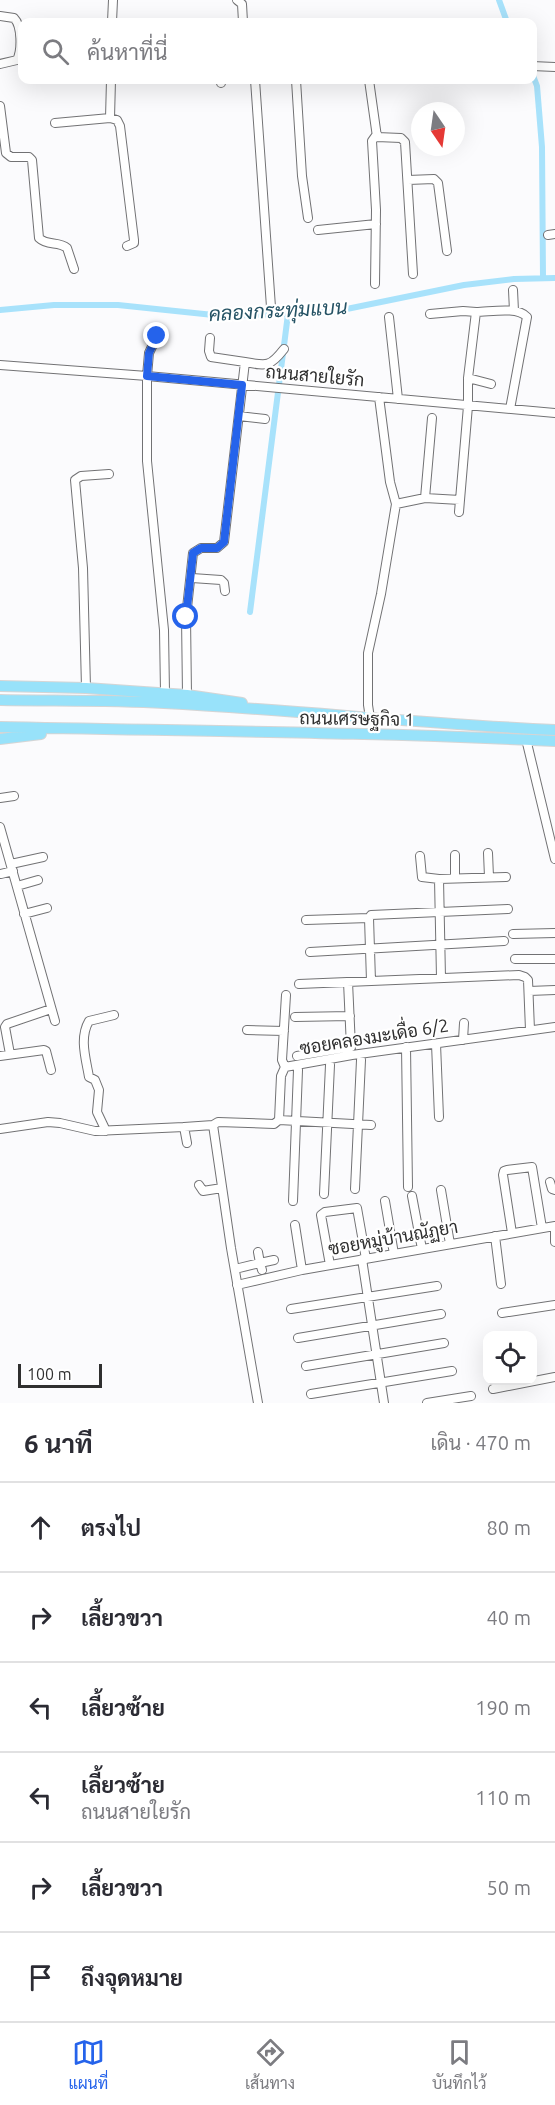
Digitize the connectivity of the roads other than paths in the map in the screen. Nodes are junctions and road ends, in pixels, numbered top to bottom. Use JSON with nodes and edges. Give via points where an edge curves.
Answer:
{"nodes":[{"id":1,"x":113,"y":0,"type":"edge"},
{"id":2,"x":237,"y":0,"type":"edge"},
{"id":3,"x":0,"y":16,"type":"edge"},
{"id":4,"x":112,"y":18,"type":"edge"},
{"id":5,"x":243,"y":18,"type":"edge"},
{"id":6,"x":18,"y":22,"type":"edge"},
{"id":7,"x":18,"y":58,"type":"edge"},
{"id":8,"x":0,"y":64,"type":"edge"},
{"id":9,"x":537,"y":66,"type":"edge"},
{"id":10,"x":555,"y":67,"type":"edge"},
{"id":11,"x":111,"y":84,"type":"edge"},
{"id":12,"x":255,"y":84,"type":"edge"},
{"id":13,"x":296,"y":84,"type":"edge"},
{"id":14,"x":370,"y":84,"type":"edge"},
{"id":15,"x":0,"y":106,"type":"edge"},
{"id":16,"x":110,"y":118,"type":"junction"},
{"id":17,"x":55,"y":123,"type":"dead end"},
{"id":18,"x":377,"y":136,"type":"junction"},
{"id":19,"x":408,"y":180,"type":"junction"},
{"id":20,"x":384,"y":192,"type":"dead end"},
{"id":21,"x":308,"y":218,"type":"dead end"},
{"id":22,"x":376,"y":224,"type":"junction"},
{"id":23,"x":318,"y":230,"type":"dead end"},
{"id":24,"x":127,"y":246,"type":"dead end"},
{"id":25,"x":447,"y":251,"type":"dead end"},
{"id":26,"x":74,"y":269,"type":"dead end"},
{"id":27,"x":413,"y":274,"type":"dead end"},
{"id":28,"x":375,"y":284,"type":"dead end"},
{"id":29,"x":513,"y":290,"type":"dead end"},
{"id":30,"x":272,"y":307,"type":"dead end"},
{"id":31,"x":514,"y":311,"type":"junction"},
{"id":32,"x":476,"y":312,"type":"junction"},
{"id":33,"x":430,"y":314,"type":"dead end"},
{"id":34,"x":389,"y":316,"type":"dead end"},
{"id":35,"x":157,"y":336,"type":"dead end"},
{"id":36,"x":210,"y":338,"type":"dead end"},
{"id":37,"x":284,"y":349,"type":"dead end"},
{"id":38,"x":245,"y":362,"type":"junction"},
{"id":39,"x":0,"y":365,"type":"edge"},
{"id":40,"x":147,"y":376,"type":"junction"},
{"id":41,"x":468,"y":378,"type":"junction"},
{"id":42,"x":491,"y":384,"type":"dead end"},
{"id":43,"x":242,"y":385,"type":"junction"},
{"id":44,"x":379,"y":397,"type":"junction"},
{"id":45,"x":398,"y":399,"type":"junction"},
{"id":46,"x":468,"y":406,"type":"junction"},
{"id":47,"x":510,"y":409,"type":"junction"},
{"id":48,"x":555,"y":413,"type":"edge"},
{"id":49,"x":239,"y":416,"type":"junction"},
{"id":50,"x":432,"y":418,"type":"dead end"},
{"id":51,"x":265,"y":420,"type":"dead end"},
{"id":52,"x":109,"y":474,"type":"dead end"},
{"id":53,"x":425,"y":498,"type":"junction"},
{"id":54,"x":460,"y":500,"type":"junction"},
{"id":55,"x":396,"y":504,"type":"junction"},
{"id":56,"x":459,"y":512,"type":"dead end"},
{"id":57,"x":192,"y":578,"type":"junction"},
{"id":58,"x":225,"y":591,"type":"dead end"},
{"id":59,"x":0,"y":686,"type":"edge"},
{"id":60,"x":86,"y":688,"type":"junction"},
{"id":61,"x":187,"y":695,"type":"junction"},
{"id":62,"x":163,"y":698,"type":"junction"},
{"id":63,"x":0,"y":700,"type":"edge"},
{"id":64,"x":257,"y":709,"type":"junction"},
{"id":65,"x":370,"y":718,"type":"junction"},
{"id":66,"x":0,"y":727,"type":"edge"},
{"id":67,"x":555,"y":730,"type":"edge"},
{"id":68,"x":249,"y":733,"type":"junction"},
{"id":69,"x":1,"y":739,"type":"edge"},
{"id":70,"x":526,"y":739,"type":"junction"},
{"id":71,"x":555,"y":741,"type":"edge"},
{"id":72,"x":15,"y":796,"type":"dead end"},
{"id":73,"x":0,"y":798,"type":"edge"},
{"id":74,"x":0,"y":826,"type":"edge"},
{"id":75,"x":554,"y":847,"type":"edge"},
{"id":76,"x":488,"y":853,"type":"dead end"},
{"id":77,"x":455,"y":855,"type":"dead end"},
{"id":78,"x":420,"y":856,"type":"dead end"},
{"id":79,"x":43,"y":857,"type":"dead end"},
{"id":80,"x":555,"y":859,"type":"edge"},
{"id":81,"x":12,"y":868,"type":"junction"},
{"id":82,"x":2,"y":874,"type":"dead end"},
{"id":83,"x":489,"y":877,"type":"junction"},
{"id":84,"x":506,"y":877,"type":"dead end"},
{"id":85,"x":455,"y":878,"type":"junction"},
{"id":86,"x":439,"y":879,"type":"junction"},
{"id":87,"x":38,"y":880,"type":"dead end"},
{"id":88,"x":17,"y":886,"type":"junction"},
{"id":89,"x":47,"y":908,"type":"dead end"},
{"id":90,"x":508,"y":909,"type":"dead end"},
{"id":91,"x":439,"y":912,"type":"junction"},
{"id":92,"x":24,"y":914,"type":"junction"},
{"id":93,"x":369,"y":918,"type":"junction"},
{"id":94,"x":306,"y":920,"type":"dead end"},
{"id":95,"x":555,"y":933,"type":"edge"},
{"id":96,"x":513,"y":934,"type":"dead end"},
{"id":97,"x":504,"y":941,"type":"dead end"},
{"id":98,"x":440,"y":945,"type":"junction"},
{"id":99,"x":370,"y":949,"type":"junction"},
{"id":100,"x":310,"y":952,"type":"dead end"},
{"id":101,"x":515,"y":959,"type":"dead end"},
{"id":102,"x":555,"y":959,"type":"edge"},
{"id":103,"x":441,"y":978,"type":"junction"},
{"id":104,"x":371,"y":981,"type":"junction"},
{"id":105,"x":348,"y":982,"type":"junction"},
{"id":106,"x":299,"y":984,"type":"dead end"},
{"id":107,"x":555,"y":990,"type":"edge"},
{"id":108,"x":529,"y":991,"type":"junction"},
{"id":109,"x":286,"y":995,"type":"dead end"},
{"id":110,"x":51,"y":1009,"type":"junction"},
{"id":111,"x":114,"y":1015,"type":"dead end"},
{"id":112,"x":350,"y":1016,"type":"junction"},
{"id":113,"x":295,"y":1017,"type":"dead end"},
{"id":114,"x":54,"y":1021,"type":"dead end"},
{"id":115,"x":464,"y":1023,"type":"dead end"},
{"id":116,"x":555,"y":1027,"type":"edge"},
{"id":117,"x":248,"y":1030,"type":"dead end"},
{"id":118,"x":530,"y":1030,"type":"junction"},
{"id":119,"x":284,"y":1031,"type":"junction"},
{"id":120,"x":463,"y":1040,"type":"junction"},
{"id":121,"x":436,"y":1044,"type":"junction"},
{"id":122,"x":406,"y":1047,"type":"junction"},
{"id":123,"x":10,"y":1054,"type":"junction"},
{"id":124,"x":0,"y":1056,"type":"edge"},
{"id":125,"x":297,"y":1056,"type":"dead end"},
{"id":126,"x":361,"y":1060,"type":"dead end"},
{"id":127,"x":330,"y":1065,"type":"dead end"},
{"id":128,"x":285,"y":1067,"type":"junction"},
{"id":129,"x":51,"y":1070,"type":"dead end"},
{"id":130,"x":298,"y":1070,"type":"dead end"},
{"id":131,"x":439,"y":1117,"type":"dead end"},
{"id":132,"x":279,"y":1120,"type":"junction"},
{"id":133,"x":297,"y":1122,"type":"junction"},
{"id":134,"x":327,"y":1123,"type":"junction"},
{"id":135,"x":358,"y":1124,"type":"junction"},
{"id":136,"x":213,"y":1125,"type":"junction"},
{"id":137,"x":371,"y":1125,"type":"dead end"},
{"id":138,"x":184,"y":1127,"type":"junction"},
{"id":139,"x":0,"y":1129,"type":"edge"},
{"id":140,"x":106,"y":1131,"type":"junction"},
{"id":141,"x":187,"y":1143,"type":"dead end"},
{"id":142,"x":199,"y":1185,"type":"dead end"},
{"id":143,"x":408,"y":1187,"type":"dead end"},
{"id":144,"x":222,"y":1188,"type":"junction"},
{"id":145,"x":355,"y":1189,"type":"dead end"},
{"id":146,"x":441,"y":1190,"type":"dead end"},
{"id":147,"x":324,"y":1194,"type":"dead end"},
{"id":148,"x":412,"y":1196,"type":"dead end"},
{"id":149,"x":293,"y":1201,"type":"dead end"},
{"id":150,"x":385,"y":1201,"type":"dead end"},
{"id":151,"x":295,"y":1225,"type":"dead end"},
{"id":152,"x":555,"y":1226,"type":"edge"},
{"id":153,"x":542,"y":1228,"type":"junction"},
{"id":154,"x":512,"y":1233,"type":"junction"},
{"id":155,"x":495,"y":1236,"type":"junction"},
{"id":156,"x":555,"y":1242,"type":"edge"},
{"id":157,"x":450,"y":1244,"type":"junction"},
{"id":158,"x":422,"y":1249,"type":"junction"},
{"id":159,"x":258,"y":1252,"type":"dead end"},
{"id":160,"x":394,"y":1254,"type":"junction"},
{"id":161,"x":364,"y":1259,"type":"junction"},
{"id":162,"x":274,"y":1260,"type":"dead end"},
{"id":163,"x":330,"y":1265,"type":"junction"},
{"id":164,"x":261,"y":1266,"type":"junction"},
{"id":165,"x":235,"y":1269,"type":"junction"},
{"id":166,"x":302,"y":1270,"type":"junction"},
{"id":167,"x":501,"y":1284,"type":"dead end"},
{"id":168,"x":237,"y":1285,"type":"junction"},
{"id":169,"x":437,"y":1286,"type":"dead end"},
{"id":170,"x":368,"y":1297,"type":"junction"},
{"id":171,"x":555,"y":1305,"type":"edge"},
{"id":172,"x":291,"y":1309,"type":"dead end"},
{"id":173,"x":441,"y":1314,"type":"dead end"},
{"id":174,"x":502,"y":1314,"type":"dead end"},
{"id":175,"x":372,"y":1326,"type":"junction"},
{"id":176,"x":298,"y":1338,"type":"dead end"},
{"id":177,"x":444,"y":1343,"type":"dead end"},
{"id":178,"x":376,"y":1354,"type":"junction"},
{"id":179,"x":306,"y":1366,"type":"dead end"},
{"id":180,"x":452,"y":1371,"type":"dead end"},
{"id":181,"x":555,"y":1377,"type":"edge"},
{"id":182,"x":381,"y":1382,"type":"junction"},
{"id":183,"x":493,"y":1389,"type":"dead end"},
{"id":184,"x":311,"y":1394,"type":"dead end"},
{"id":185,"x":471,"y":1396,"type":"dead end"},
{"id":186,"x":258,"y":1403,"type":"edge"},
{"id":187,"x":384,"y":1403,"type":"edge"},
{"id":188,"x":427,"y":1403,"type":"edge"}],
"edges":[{"from":1,"to":4,"type":"street"},
{"from":2,"to":5,"type":"street","via":[[242,4]]},
{"from":3,"to":6,"type":"street"},
{"from":7,"to":8,"type":"street"},
{"from":9,"to":10,"type":"street"},
{"from":11,"to":16,"type":"street"},
{"from":12,"to":30,"type":"street"},
{"from":13,"to":21,"type":"street"},
{"from":14,"to":18,"type":"street"},
{"from":15,"to":26,"type":"street","via":[[6,153],[32,160],[39,238],[67,248]]},
{"from":16,"to":17,"type":"street"},
{"from":16,"to":24,"type":"street","via":[[120,126],[134,240]]},
{"from":18,"to":19,"type":"street","via":[[404,140]]},
{"from":18,"to":20,"type":"street","via":[[378,189]]},
{"from":18,"to":22,"type":"street","via":[[372,141]]},
{"from":19,"to":25,"type":"street","via":[[434,179],[438,183]]},
{"from":19,"to":27,"type":"street"},
{"from":22,"to":23,"type":"street"},
{"from":22,"to":28,"type":"street"},
{"from":29,"to":31,"type":"street"},
{"from":31,"to":32,"type":"street"},
{"from":31,"to":47,"type":"street","via":[[525,314],[527,321]]},
{"from":32,"to":33,"type":"street"},
{"from":32,"to":41,"type":"street"},
{"from":34,"to":45,"type":"street"},
{"from":35,"to":40,"type":"street","via":[[149,353]]},
{"from":36,"to":38,"type":"street","via":[[211,357]]},
{"from":37,"to":38,"type":"street","via":[[271,363]]},
{"from":38,"to":43,"type":"street"},
{"from":39,"to":40,"type":"street","name":"ถนนสายใยรัก"},
{"from":40,"to":43,"type":"street","name":"ถนนสายใยรัก"},
{"from":40,"to":62,"type":"street","via":[[147,462],[164,630]]},
{"from":41,"to":42,"type":"street"},
{"from":41,"to":46,"type":"street"},
{"from":43,"to":44,"type":"street","name":"ถนนสายใยรัก"},
{"from":43,"to":49,"type":"street"},
{"from":44,"to":45,"type":"street","name":"ถนนสายใยรัก"},
{"from":44,"to":55,"type":"street"},
{"from":45,"to":46,"type":"street","name":"ถนนสายใยรัก"},
{"from":46,"to":47,"type":"street","name":"ถนนสายใยรัก"},
{"from":46,"to":54,"type":"street"},
{"from":47,"to":48,"type":"street","name":"ถนนสายใยรัก"},
{"from":49,"to":51,"type":"street"},
{"from":49,"to":57,"type":"street","via":[[224,542],[217,548],[195,550]]},
{"from":50,"to":53,"type":"street"},
{"from":52,"to":60,"type":"street","via":[[75,480],[83,568]]},
{"from":53,"to":54,"type":"street"},
{"from":53,"to":55,"type":"street"},
{"from":54,"to":56,"type":"street"},
{"from":55,"to":65,"type":"street","via":[[368,653]]},
{"from":57,"to":58,"type":"street","via":[[220,580]]},
{"from":57,"to":61,"type":"street","via":[[186,617]]},
{"from":59,"to":60,"type":"main road"},
{"from":60,"to":62,"type":"main road"},
{"from":61,"to":62,"type":"main road"},
{"from":61,"to":64,"type":"main road","via":[[234,700]]},
{"from":62,"to":63,"type":"main road"},
{"from":62,"to":64,"type":"main road","name":"ถนนเศรษฐกิจ 1"},
{"from":64,"to":65,"type":"main road","name":"ถนนเศรษฐกิจ 1"},
{"from":65,"to":67,"type":"main road","name":"ถนนเศรษฐกิจ 1"},
{"from":66,"to":68,"type":"main road","name":"ถนนเศรษฐกิจ 1"},
{"from":68,"to":69,"type":"main road","via":[[34,734]]},
{"from":68,"to":70,"type":"main road","name":"ถนนเศรษฐกิจ 1"},
{"from":70,"to":71,"type":"main road","name":"ถนนเศรษฐกิจ 1"},
{"from":70,"to":75,"type":"street"},
{"from":72,"to":73,"type":"street"},
{"from":74,"to":81,"type":"street"},
{"from":75,"to":80,"type":"street"},
{"from":76,"to":83,"type":"street"},
{"from":77,"to":85,"type":"street"},
{"from":78,"to":86,"type":"street","via":[[422,877]]},
{"from":79,"to":81,"type":"street"},
{"from":81,"to":82,"type":"street"},
{"from":81,"to":88,"type":"street"},
{"from":83,"to":84,"type":"street"},
{"from":83,"to":85,"type":"street"},
{"from":85,"to":86,"type":"street"},
{"from":86,"to":91,"type":"street"},
{"from":87,"to":88,"type":"street"},
{"from":88,"to":92,"type":"street"},
{"from":89,"to":92,"type":"street"},
{"from":90,"to":91,"type":"street"},
{"from":91,"to":93,"type":"street"},
{"from":91,"to":98,"type":"street"},
{"from":92,"to":110,"type":"street"},
{"from":93,"to":94,"type":"street"},
{"from":93,"to":99,"type":"street"},
{"from":95,"to":96,"type":"street"},
{"from":97,"to":98,"type":"street"},
{"from":98,"to":99,"type":"street"},
{"from":98,"to":103,"type":"street"},
{"from":99,"to":100,"type":"street"},
{"from":99,"to":104,"type":"street"},
{"from":101,"to":102,"type":"street"},
{"from":103,"to":104,"type":"street"},
{"from":103,"to":108,"type":"street","via":[[519,975],[528,980]]},
{"from":104,"to":105,"type":"street"},
{"from":105,"to":106,"type":"street"},
{"from":105,"to":112,"type":"street"},
{"from":107,"to":108,"type":"street"},
{"from":108,"to":118,"type":"street"},
{"from":109,"to":119,"type":"street"},
{"from":110,"to":114,"type":"street"},
{"from":110,"to":123,"type":"street","via":[[7,1024]]},
{"from":111,"to":140,"type":"street","via":[[89,1021],[84,1029],[89,1077],[99,1090],[97,1112]]},
{"from":112,"to":113,"type":"street"},
{"from":112,"to":125,"type":"street","via":[[351,1047]]},
{"from":115,"to":120,"type":"street"},
{"from":116,"to":118,"type":"street","name":"ซอยคลองมะเดื่อ 6/2"},
{"from":117,"to":119,"type":"street"},
{"from":118,"to":120,"type":"street","name":"ซอยคลองมะเดื่อ 6/2"},
{"from":119,"to":128,"type":"street"},
{"from":120,"to":121,"type":"street","name":"ซอยคลองมะเดื่อ 6/2"},
{"from":121,"to":122,"type":"street","name":"ซอยคลองมะเดื่อ 6/2"},
{"from":121,"to":131,"type":"street"},
{"from":122,"to":128,"type":"street","name":"ซอยคลองมะเดื่อ 6/2"},
{"from":122,"to":143,"type":"street"},
{"from":123,"to":124,"type":"street"},
{"from":123,"to":129,"type":"street","via":[[44,1050]]},
{"from":126,"to":135,"type":"street"},
{"from":127,"to":134,"type":"street"},
{"from":128,"to":132,"type":"street","name":"ซอยคลองมะเดื่อ 6/2"},
{"from":130,"to":133,"type":"street"},
{"from":132,"to":133,"type":"street"},
{"from":132,"to":136,"type":"street","via":[[274,1124]]},
{"from":133,"to":134,"type":"street"},
{"from":133,"to":149,"type":"street"},
{"from":134,"to":135,"type":"street"},
{"from":134,"to":147,"type":"street"},
{"from":135,"to":137,"type":"street"},
{"from":135,"to":145,"type":"street"},
{"from":136,"to":138,"type":"street"},
{"from":136,"to":144,"type":"street"},
{"from":138,"to":140,"type":"street"},
{"from":138,"to":141,"type":"street"},
{"from":139,"to":140,"type":"street","via":[[54,1122]]},
{"from":142,"to":144,"type":"street","via":[[203,1191]]},
{"from":144,"to":165,"type":"street"},
{"from":146,"to":157,"type":"street"},
{"from":148,"to":158,"type":"street"},
{"from":150,"to":160,"type":"street"},
{"from":151,"to":166,"type":"street"},
{"from":152,"to":153,"type":"street","name":"ซอยหมู่บ้านณัฏยา"},
{"from":152,"to":156,"type":"street"},
{"from":153,"to":154,"type":"street","name":"ซอยหมู่บ้านณัฏยา"},
{"from":153,"to":154,"type":"street","via":[[532,1167],[507,1170],[503,1175]]},
{"from":154,"to":155,"type":"street","name":"ซอยหมู่บ้านณัฏยา"},
{"from":155,"to":157,"type":"street","name":"ซอยหมู่บ้านณัฏยา"},
{"from":155,"to":167,"type":"street"},
{"from":157,"to":158,"type":"street","name":"ซอยหมู่บ้านณัฏยา"},
{"from":158,"to":160,"type":"street","name":"ซอยหมู่บ้านณัฏยา"},
{"from":159,"to":164,"type":"street"},
{"from":160,"to":161,"type":"street","name":"ซอยหมู่บ้านณัฏยา"},
{"from":161,"to":163,"type":"street","name":"ซอยหมู่บ้านณัฏยา"},
{"from":161,"to":163,"type":"street","via":[[357,1208],[325,1212],[321,1215]]},
{"from":161,"to":170,"type":"street"},
{"from":162,"to":164,"type":"street"},
{"from":163,"to":166,"type":"street","name":"ซอยหมู่บ้านณัฏยา"},
{"from":164,"to":165,"type":"street"},
{"from":165,"to":168,"type":"street"},
{"from":166,"to":168,"type":"street","name":"ซอยหมู่บ้านณัฏยา"},
{"from":168,"to":186,"type":"street"},
{"from":169,"to":170,"type":"street"},
{"from":170,"to":172,"type":"street"},
{"from":170,"to":175,"type":"street"},
{"from":171,"to":174,"type":"street"},
{"from":173,"to":175,"type":"street"},
{"from":175,"to":176,"type":"street"},
{"from":175,"to":178,"type":"street"},
{"from":177,"to":178,"type":"street"},
{"from":178,"to":179,"type":"street"},
{"from":178,"to":182,"type":"street"},
{"from":180,"to":182,"type":"street"},
{"from":181,"to":183,"type":"street"},
{"from":182,"to":184,"type":"street"},
{"from":182,"to":187,"type":"street"},
{"from":185,"to":188,"type":"street"}]}
